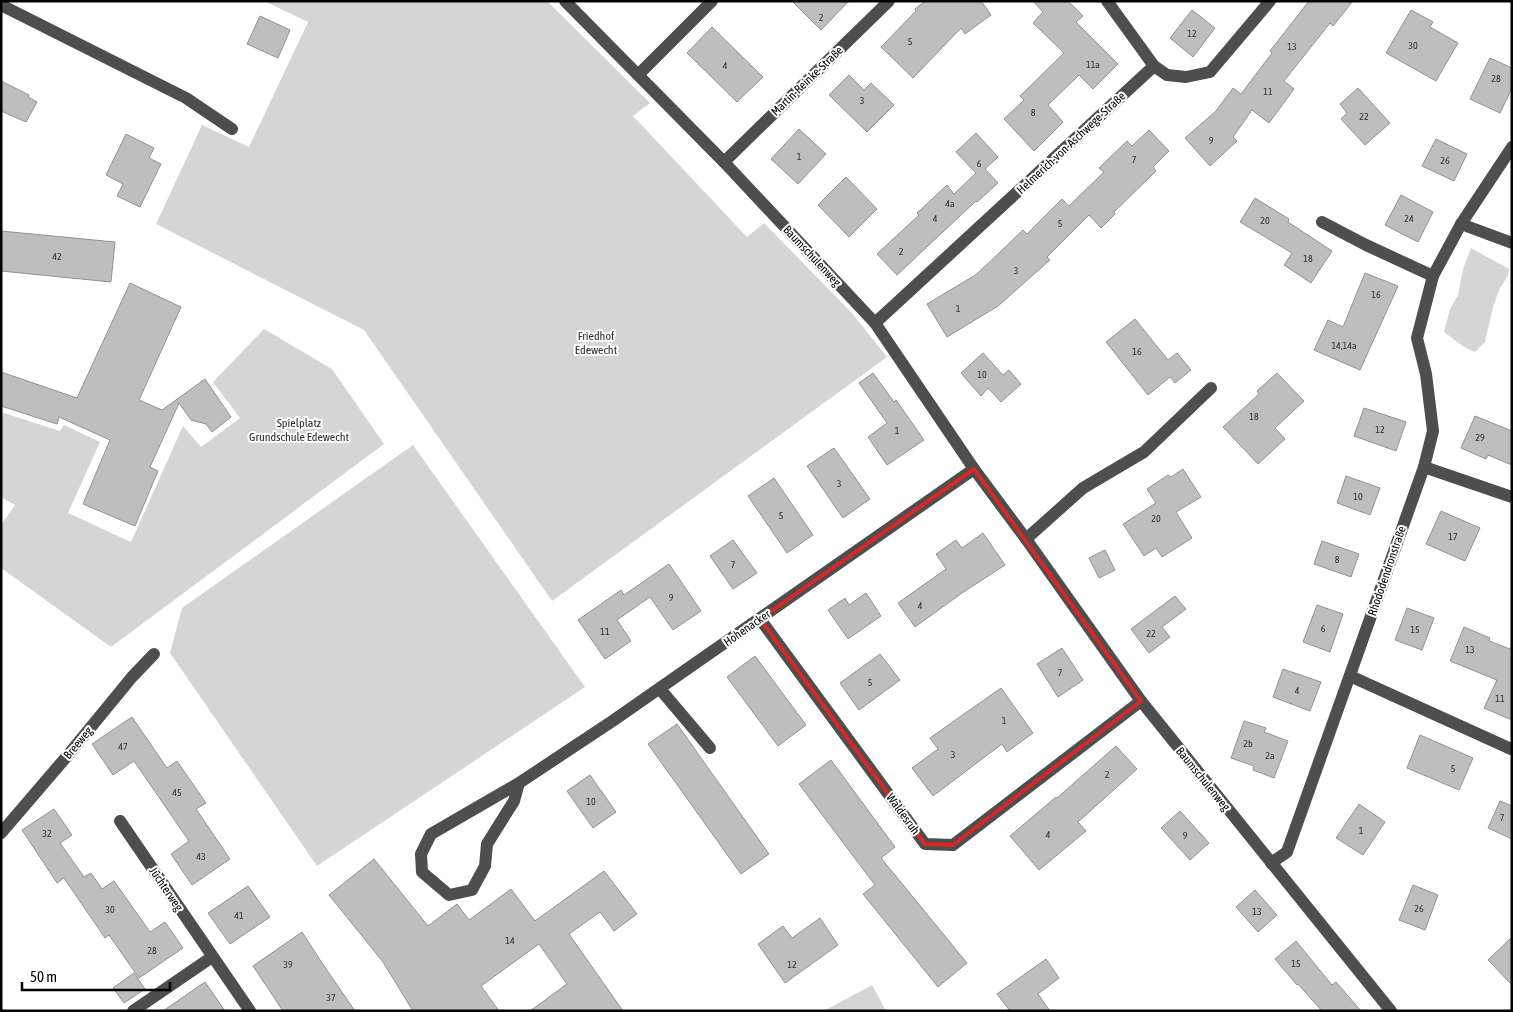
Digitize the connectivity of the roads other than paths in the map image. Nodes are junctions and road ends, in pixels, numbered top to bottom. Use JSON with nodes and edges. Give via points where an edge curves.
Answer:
{"nodes":[{"id":1,"x":565,"y":1,"type":"edge"},
{"id":2,"x":712,"y":1,"type":"edge"},
{"id":3,"x":1107,"y":1,"type":"edge"},
{"id":4,"x":1270,"y":1,"type":"edge"},
{"id":5,"x":886,"y":3,"type":"edge"},
{"id":6,"x":1,"y":5,"type":"edge"},
{"id":7,"x":1154,"y":66,"type":"junction"},
{"id":8,"x":638,"y":75,"type":"junction"},
{"id":9,"x":232,"y":129,"type":"dead end"},
{"id":10,"x":1512,"y":146,"type":"edge"},
{"id":11,"x":724,"y":162,"type":"junction"},
{"id":12,"x":1322,"y":222,"type":"dead end"},
{"id":13,"x":1461,"y":224,"type":"junction"},
{"id":14,"x":1512,"y":243,"type":"edge"},
{"id":15,"x":1433,"y":276,"type":"junction"},
{"id":16,"x":875,"y":323,"type":"junction"},
{"id":17,"x":1211,"y":388,"type":"dead end"},
{"id":18,"x":1424,"y":467,"type":"junction"},
{"id":19,"x":974,"y":469,"type":"junction"},
{"id":20,"x":1512,"y":497,"type":"edge"},
{"id":21,"x":1026,"y":539,"type":"junction"},
{"id":22,"x":760,"y":619,"type":"junction"},
{"id":23,"x":154,"y":654,"type":"dead end"},
{"id":24,"x":1350,"y":676,"type":"junction"},
{"id":25,"x":660,"y":688,"type":"junction"},
{"id":26,"x":1141,"y":701,"type":"junction"},
{"id":27,"x":710,"y":748,"type":"dead end"},
{"id":28,"x":1511,"y":749,"type":"edge"},
{"id":29,"x":519,"y":783,"type":"junction"},
{"id":30,"x":120,"y":821,"type":"dead end"},
{"id":31,"x":1,"y":832,"type":"edge"},
{"id":32,"x":1271,"y":863,"type":"junction"},
{"id":33,"x":212,"y":957,"type":"junction"},
{"id":34,"x":133,"y":1011,"type":"edge"},
{"id":35,"x":250,"y":1011,"type":"edge"},
{"id":36,"x":1391,"y":1011,"type":"edge"}],
"edges":[{"from":1,"to":8,"type":"street","name":"Baumschulenweg"},
{"from":2,"to":8,"type":"street"},
{"from":3,"to":7,"type":"street"},
{"from":4,"to":7,"type":"street","via":[[1210,72],[1186,78],[1167,75]]},
{"from":5,"to":11,"type":"street","name":"Martin-Reinke-Straße"},
{"from":6,"to":9,"type":"street","via":[[186,98]]},
{"from":7,"to":16,"type":"street","name":"Helmerich-von-Aschwege-Straße"},
{"from":8,"to":11,"type":"street","name":"Baumschulenweg"},
{"from":10,"to":13,"type":"street","name":"Rhododendronstraße"},
{"from":11,"to":16,"type":"street","name":"Baumschulenweg"},
{"from":12,"to":15,"type":"street"},
{"from":13,"to":14,"type":"street"},
{"from":13,"to":15,"type":"street","name":"Rhododendronstraße"},
{"from":15,"to":18,"type":"street","name":"Rhododendronstraße","via":[[1417,338],[1426,374],[1433,431]]},
{"from":16,"to":19,"type":"street","name":"Baumschulenweg"},
{"from":17,"to":21,"type":"street","via":[[1144,452],[1083,488]]},
{"from":18,"to":20,"type":"street"},
{"from":18,"to":24,"type":"street","name":"Rhododendronstraße"},
{"from":19,"to":21,"type":"street","name":"Baumschulenweg"},
{"from":19,"to":22,"type":"street","name":"Hohenacker"},
{"from":21,"to":26,"type":"street","name":"Baumschulenweg"},
{"from":22,"to":25,"type":"street","name":"Hohenacker"},
{"from":22,"to":26,"type":"street","name":"Waldesruh","via":[[925,844],[953,845]]},
{"from":23,"to":31,"type":"street","name":"Breeweg"},
{"from":24,"to":28,"type":"street"},
{"from":24,"to":32,"type":"street","name":"Rhododendronstraße","via":[[1287,852]]},
{"from":25,"to":27,"type":"street"},
{"from":25,"to":29,"type":"street","name":"Hohenacker"},
{"from":26,"to":32,"type":"street","name":"Baumschulenweg"},
{"from":29,"to":29,"type":"street","name":"Hohenacker","via":[[431,834],[421,854],[422,872],[449,895],[472,890],[485,866],[487,844],[514,802]]},
{"from":30,"to":33,"type":"street","name":"Jüchterweg"},
{"from":32,"to":36,"type":"street","name":"Baumschulenweg"},
{"from":33,"to":34,"type":"street"},
{"from":33,"to":35,"type":"street","name":"Jüchterweg"}]}
